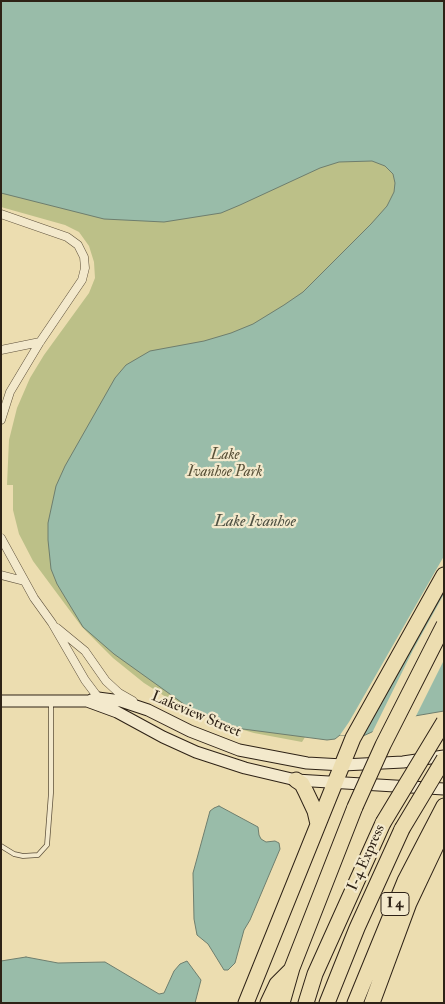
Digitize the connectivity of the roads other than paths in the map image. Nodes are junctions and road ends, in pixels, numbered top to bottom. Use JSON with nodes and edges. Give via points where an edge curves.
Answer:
{"nodes":[{"id":1,"x":1,"y":214,"type":"edge"},
{"id":2,"x":40,"y":342,"type":"junction"},
{"id":3,"x":1,"y":350,"type":"edge"},
{"id":4,"x":1,"y":420,"type":"edge"},
{"id":5,"x":1,"y":539,"type":"edge"},
{"id":6,"x":1,"y":575,"type":"edge"},
{"id":7,"x":444,"y":576,"type":"edge"},
{"id":8,"x":24,"y":581,"type":"junction"},
{"id":9,"x":52,"y":623,"type":"junction"},
{"id":10,"x":444,"y":625,"type":"edge"},
{"id":11,"x":92,"y":699,"type":"junction"},
{"id":12,"x":51,"y":700,"type":"junction"},
{"id":13,"x":1,"y":701,"type":"edge"},
{"id":14,"x":148,"y":710,"type":"junction"},
{"id":15,"x":444,"y":722,"type":"edge"},
{"id":16,"x":444,"y":758,"type":"edge"},
{"id":17,"x":342,"y":764,"type":"junction"},
{"id":18,"x":296,"y":780,"type":"junction"},
{"id":19,"x":334,"y":784,"type":"junction"},
{"id":20,"x":444,"y":789,"type":"edge"},
{"id":21,"x":443,"y":807,"type":"edge"},
{"id":22,"x":318,"y":824,"type":"junction"},
{"id":23,"x":444,"y":829,"type":"edge"},
{"id":24,"x":1,"y":846,"type":"edge"},
{"id":25,"x":292,"y":968,"type":"junction"},
{"id":26,"x":246,"y":1003,"type":"edge"},
{"id":27,"x":268,"y":1003,"type":"edge"},
{"id":28,"x":282,"y":1003,"type":"edge"},
{"id":29,"x":306,"y":1003,"type":"edge"},
{"id":30,"x":327,"y":1003,"type":"edge"},
{"id":31,"x":355,"y":1003,"type":"edge"},
{"id":32,"x":372,"y":1003,"type":"edge"}],
"edges":[{"from":1,"to":2,"type":"street","via":[[67,236],[78,245],[84,256],[86,268],[82,280]]},
{"from":2,"to":3,"type":"street"},
{"from":2,"to":4,"type":"street","via":[[10,392]]},
{"from":5,"to":8,"type":"street"},
{"from":6,"to":8,"type":"street"},
{"from":7,"to":17,"type":"highway","via":[[353,738]]},
{"from":8,"to":9,"type":"street"},
{"from":9,"to":11,"type":"street","via":[[85,680]]},
{"from":9,"to":14,"type":"street","via":[[85,651],[106,681],[119,693]]},
{"from":10,"to":25,"type":"highway","bridge":true,"via":[[355,807]]},
{"from":11,"to":12,"type":"street","name":"Lakeview Street"},
{"from":11,"to":14,"type":"street","name":"Lakeview Street","via":[[111,699]]},
{"from":11,"to":18,"type":"street","name":"Lakeview Street","via":[[196,752]]},
{"from":12,"to":13,"type":"street","name":"Lakeview Street"},
{"from":12,"to":24,"type":"lane","via":[[51,793],[47,845],[38,855],[23,856]]},
{"from":14,"to":17,"type":"street","name":"Lakeview Street","via":[[239,750],[307,763]]},
{"from":15,"to":29,"type":"highway","name":"I-4 Express","bridge":true,"via":[[383,823],[315,974]]},
{"from":16,"to":17,"type":"street","name":"Lakeview Street"},
{"from":16,"to":30,"type":"highway","name":"I-4 Express","bridge":true,"via":[[402,829]]},
{"from":17,"to":19,"type":"highway"},
{"from":18,"to":19,"type":"street","name":"Lakeview Street"},
{"from":18,"to":22,"type":"highway","via":[[309,797]]},
{"from":19,"to":20,"type":"street","name":"Lakeview Street"},
{"from":19,"to":22,"type":"highway"},
{"from":21,"to":31,"type":"highway","number":"I 4","via":[[404,881]]},
{"from":22,"to":26,"type":"highway"},
{"from":23,"to":32,"type":"highway","via":[[409,902]]},
{"from":25,"to":27,"type":"highway","via":[[276,984]]},
{"from":25,"to":28,"type":"highway"}]}
